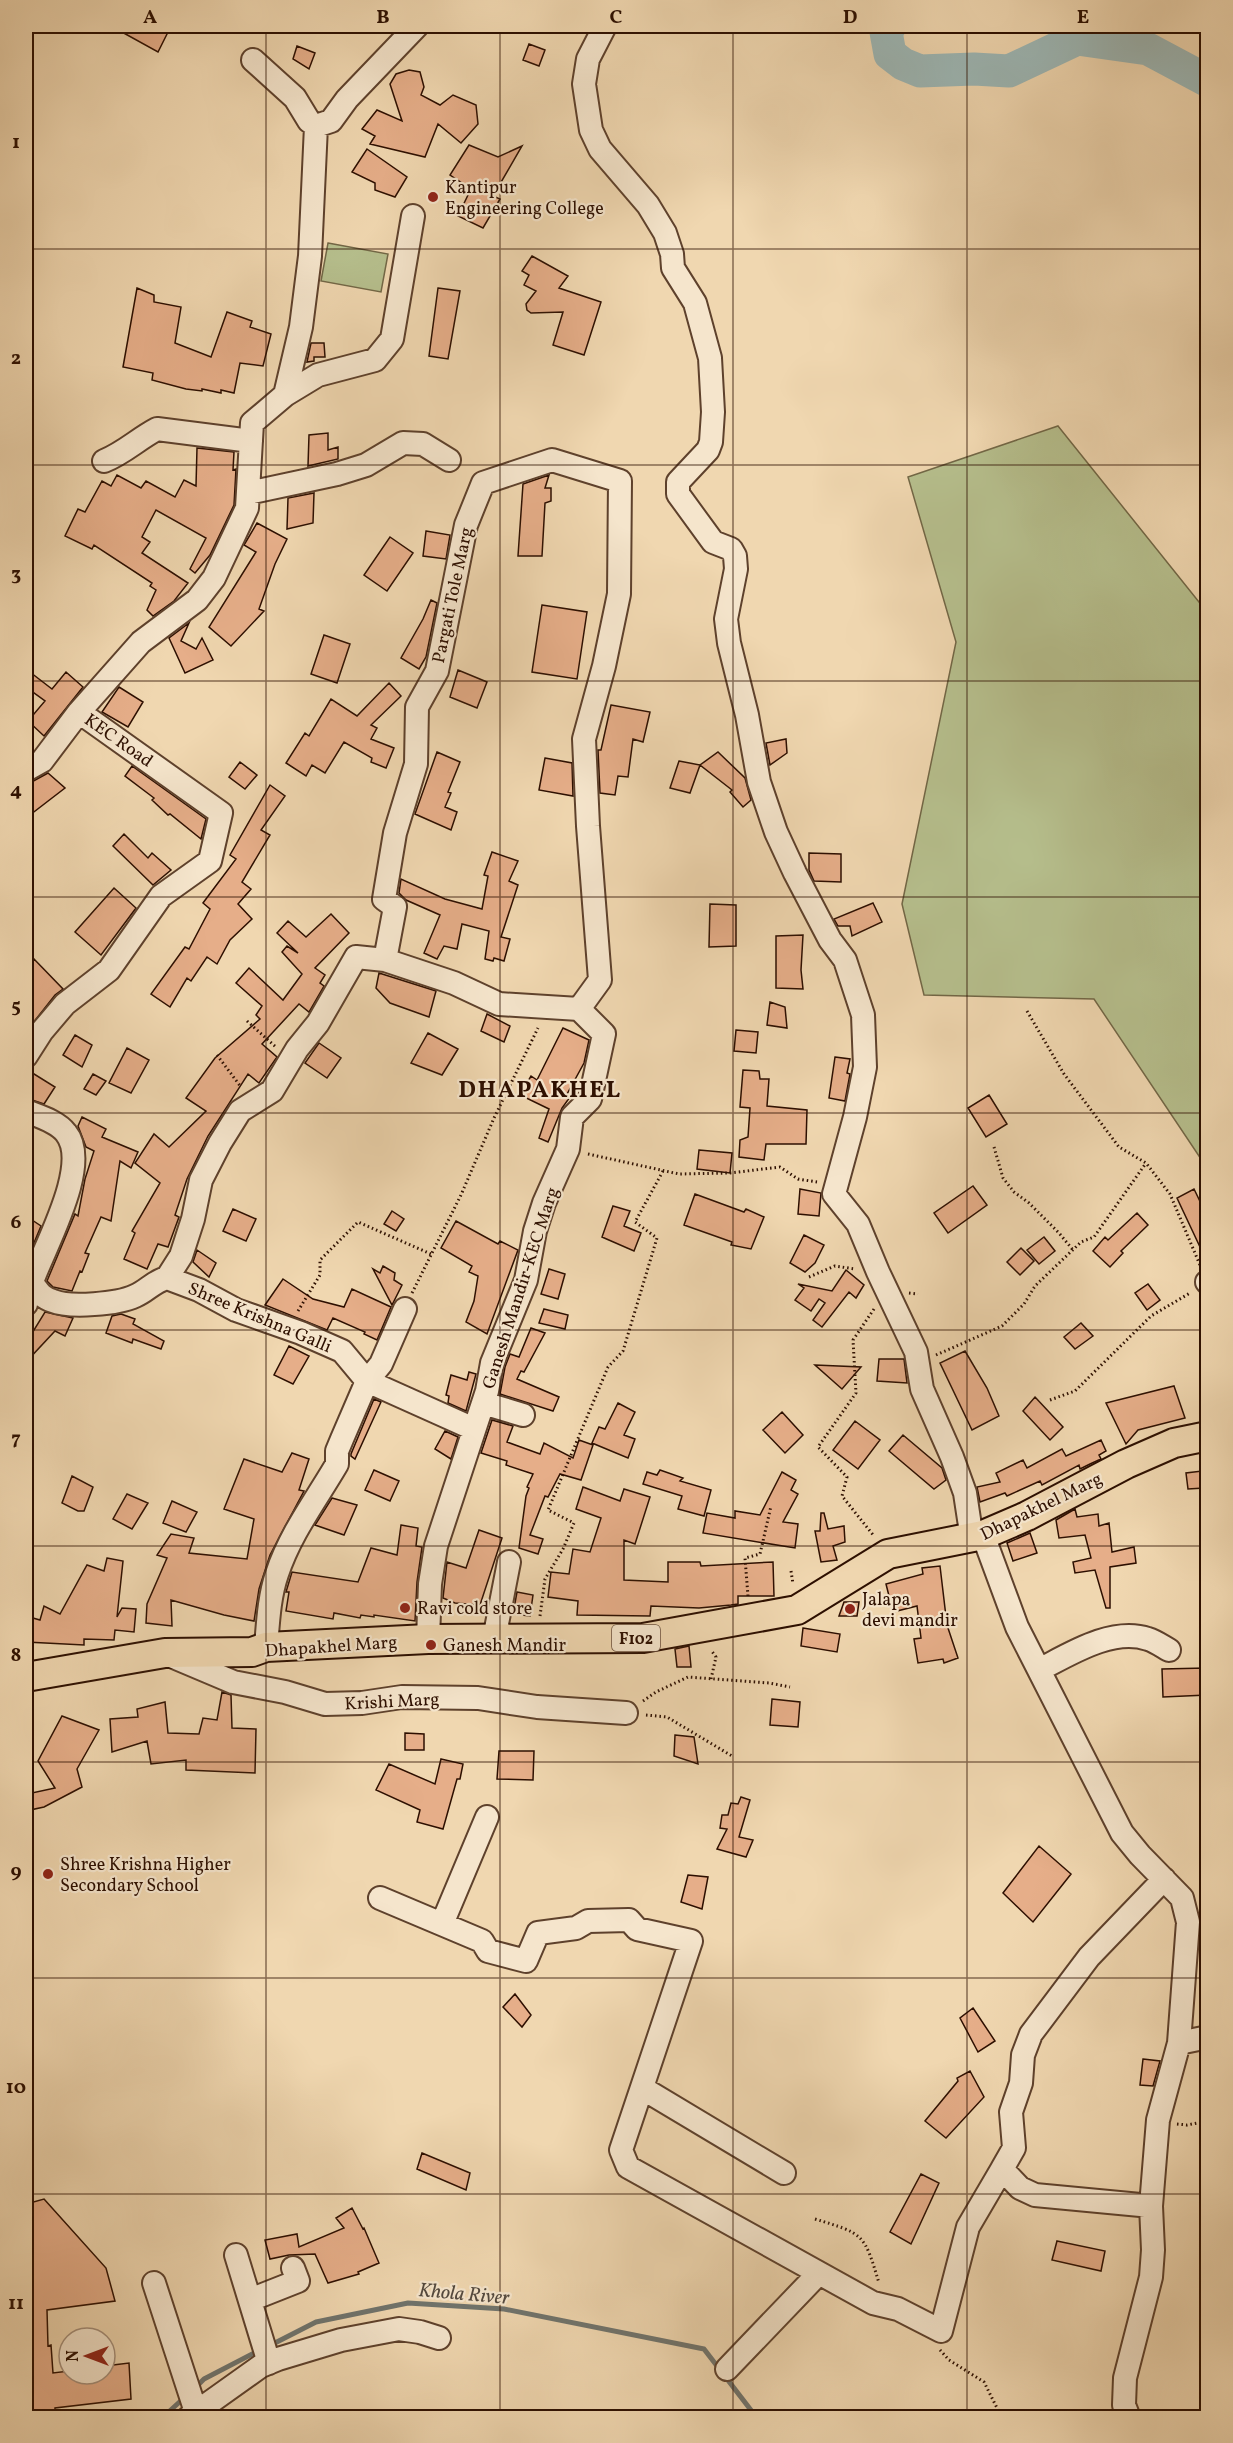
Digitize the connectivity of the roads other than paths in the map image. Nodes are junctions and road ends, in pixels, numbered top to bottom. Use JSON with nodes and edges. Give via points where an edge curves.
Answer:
{"nodes":[{"id":1,"x":417,"y":26,"type":"edge"},
{"id":2,"x":605,"y":26,"type":"edge"},
{"id":3,"x":253,"y":60,"type":"dead end"},
{"id":4,"x":316,"y":126,"type":"junction"},
{"id":5,"x":413,"y":216,"type":"dead end"},
{"id":6,"x":285,"y":394,"type":"junction"},
{"id":7,"x":251,"y":441,"type":"junction"},
{"id":8,"x":449,"y":460,"type":"dead end"},
{"id":9,"x":104,"y":461,"type":"dead end"},
{"id":10,"x":248,"y":493,"type":"junction"},
{"id":11,"x":80,"y":712,"type":"junction"},
{"id":12,"x":26,"y":770,"type":"edge"},
{"id":13,"x":386,"y":960,"type":"junction"},
{"id":14,"x":579,"y":1009,"type":"junction"},
{"id":15,"x":26,"y":1056,"type":"edge"},
{"id":16,"x":26,"y":1111,"type":"edge"},
{"id":17,"x":167,"y":1278,"type":"junction"},
{"id":18,"x":28,"y":1280,"type":"edge"},
{"id":19,"x":26,"y":1304,"type":"edge"},
{"id":20,"x":405,"y":1309,"type":"road end"},
{"id":21,"x":368,"y":1381,"type":"junction"},
{"id":22,"x":483,"y":1403,"type":"junction"},
{"id":23,"x":523,"y":1415,"type":"dead end"},
{"id":24,"x":474,"y":1429,"type":"junction"},
{"id":25,"x":1208,"y":1436,"type":"edge"},
{"id":26,"x":977,"y":1537,"type":"junction"},
{"id":27,"x":509,"y":1562,"type":"dead end"},
{"id":28,"x":428,"y":1639,"type":"junction"},
{"id":29,"x":494,"y":1639,"type":"junction"},
{"id":30,"x":266,"y":1647,"type":"junction"},
{"id":31,"x":1169,"y":1650,"type":"dead end"},
{"id":32,"x":165,"y":1653,"type":"junction"},
{"id":33,"x":1039,"y":1670,"type":"junction"},
{"id":34,"x":26,"y":1677,"type":"edge"},
{"id":35,"x":626,"y":1713,"type":"road end"},
{"id":36,"x":487,"y":1817,"type":"dead end"},
{"id":37,"x":1164,"y":1879,"type":"junction"},
{"id":38,"x":380,"y":1898,"type":"dead end"},
{"id":39,"x":442,"y":1924,"type":"junction"},
{"id":40,"x":1208,"y":2037,"type":"edge"},
{"id":41,"x":1179,"y":2043,"type":"junction"},
{"id":42,"x":642,"y":2088,"type":"junction"},
{"id":43,"x":1002,"y":2169,"type":"junction"},
{"id":44,"x":784,"y":2173,"type":"dead end"},
{"id":45,"x":1151,"y":2206,"type":"junction"},
{"id":46,"x":236,"y":2255,"type":"dead end"},
{"id":47,"x":293,"y":2268,"type":"dead end"},
{"id":48,"x":819,"y":2273,"type":"junction"},
{"id":49,"x":154,"y":2283,"type":"dead end"},
{"id":50,"x":250,"y":2300,"type":"junction"},
{"id":51,"x":439,"y":2338,"type":"dead end"},
{"id":52,"x":269,"y":2363,"type":"junction"},
{"id":53,"x":727,"y":2368,"type":"dead end"},
{"id":54,"x":192,"y":2415,"type":"edge"},
{"id":55,"x":1129,"y":2418,"type":"edge"}],
"edges":[{"from":1,"to":4,"type":"street","via":[[331,121]]},
{"from":2,"to":26,"type":"street","via":[[588,59],[584,84],[591,130],[600,149],[648,205],[665,233],[673,268],[694,303],[710,358],[711,442],[678,482],[678,494],[713,542],[731,549],[735,556],[726,619],[759,782],[795,873],[830,940],[846,960],[863,1015],[865,1067],[834,1194],[858,1224],[916,1352],[922,1389],[952,1457]]},
{"from":3,"to":4,"type":"street","via":[[295,98]]},
{"from":4,"to":6,"type":"street","via":[[309,268],[302,327]]},
{"from":5,"to":6,"type":"street","name":"KEC Road","via":[[392,339],[375,360],[318,375]]},
{"from":6,"to":7,"type":"street","name":"KEC Road","via":[[252,423]]},
{"from":7,"to":9,"type":"street","via":[[157,429]]},
{"from":7,"to":10,"type":"street","name":"KEC Road"},
{"from":8,"to":10,"type":"street","via":[[423,444],[403,443],[366,465]]},
{"from":10,"to":11,"type":"street","name":"KEC Road","via":[[248,508],[214,578],[182,613],[141,642]]},
{"from":11,"to":12,"type":"street","via":[[42,761]]},
{"from":11,"to":15,"type":"street","name":"KEC Road","via":[[220,813],[210,861],[161,896],[109,970],[65,1004]]},
{"from":13,"to":14,"type":"street","via":[[454,983],[499,1004]]},
{"from":13,"to":14,"type":"street","name":"Pargati Tole Marg","via":[[395,908],[384,899],[395,834],[416,764],[417,706],[437,671],[466,525],[483,483],[552,460],[620,481],[619,594],[584,739],[600,980]]},
{"from":13,"to":17,"type":"street","via":[[356,957],[272,1091],[240,1111],[201,1180],[181,1256]]},
{"from":14,"to":22,"type":"street","name":"Ganesh Mandir-KEC Marg","via":[[604,1034],[590,1099],[572,1117],[568,1149],[544,1203],[526,1280],[492,1363]]},
{"from":16,"to":18,"type":"street","via":[[67,1133],[73,1160],[65,1201]]},
{"from":17,"to":18,"type":"street","via":[[133,1298],[70,1305],[38,1295]]},
{"from":17,"to":21,"type":"street","name":"Shree Krishna Galli","via":[[342,1351]]},
{"from":18,"to":19,"type":"street"},
{"from":20,"to":21,"type":"street","via":[[381,1364]]},
{"from":21,"to":24,"type":"street","name":"Shree Krishna Galli"},
{"from":21,"to":30,"type":"street","via":[[337,1451],[337,1464],[292,1538],[277,1575]]},
{"from":22,"to":23,"type":"street"},
{"from":22,"to":24,"type":"street","name":"Ganesh Mandir-KEC Marg"},
{"from":24,"to":28,"type":"street","name":"Ganesh Mandir-KEC Marg","via":[[436,1546]]},
{"from":25,"to":26,"type":"main road","name":"Dhapakhel Marg","number":"F102","via":[[1174,1443]]},
{"from":26,"to":29,"type":"main road","name":"Dhapakhel Marg","number":"F102","via":[[888,1554],[797,1610],[643,1638]]},
{"from":26,"to":33,"type":"street"},
{"from":27,"to":29,"type":"street"},
{"from":28,"to":29,"type":"main road","name":"Dhapakhel Marg","number":"F102"},
{"from":28,"to":30,"type":"main road","name":"Dhapakhel Marg","number":"F102"},
{"from":30,"to":32,"type":"main road","name":"Dhapakhel Marg","number":"F102","via":[[252,1652]]},
{"from":31,"to":33,"type":"street","via":[[1149,1639],[1109,1639],[1081,1648]]},
{"from":32,"to":34,"type":"main road","name":"Dhapakhel Marg","number":"F102"},
{"from":32,"to":35,"type":"street","name":"Krishi Marg","via":[[233,1682],[325,1704],[402,1696],[478,1698],[537,1707]]},
{"from":33,"to":37,"type":"street","via":[[1122,1833]]},
{"from":36,"to":39,"type":"street"},
{"from":37,"to":41,"type":"street","via":[[1182,1898],[1188,1922]]},
{"from":37,"to":43,"type":"street","via":[[1089,1957],[1031,2034],[1011,2112],[1014,2148]]},
{"from":38,"to":39,"type":"street"},
{"from":39,"to":42,"type":"street","via":[[483,1941],[488,1951],[526,1961],[538,1933],[576,1928],[588,1921],[629,1920],[637,1929],[691,1941]]},
{"from":40,"to":41,"type":"street"},
{"from":41,"to":45,"type":"street","via":[[1158,2120]]},
{"from":42,"to":44,"type":"street"},
{"from":42,"to":48,"type":"street","via":[[621,2150],[628,2167]]},
{"from":43,"to":45,"type":"street","via":[[1020,2188],[1035,2195]]},
{"from":43,"to":48,"type":"street","via":[[968,2227],[941,2331],[898,2309],[873,2303]]},
{"from":45,"to":55,"type":"street","via":[[1151,2277],[1125,2378],[1124,2405]]},
{"from":46,"to":50,"type":"street"},
{"from":47,"to":50,"type":"street","via":[[298,2281]]},
{"from":48,"to":53,"type":"street"},
{"from":49,"to":54,"type":"street"},
{"from":50,"to":52,"type":"street"},
{"from":51,"to":52,"type":"street","via":[[399,2329],[341,2340]]},
{"from":52,"to":54,"type":"street"}]}
